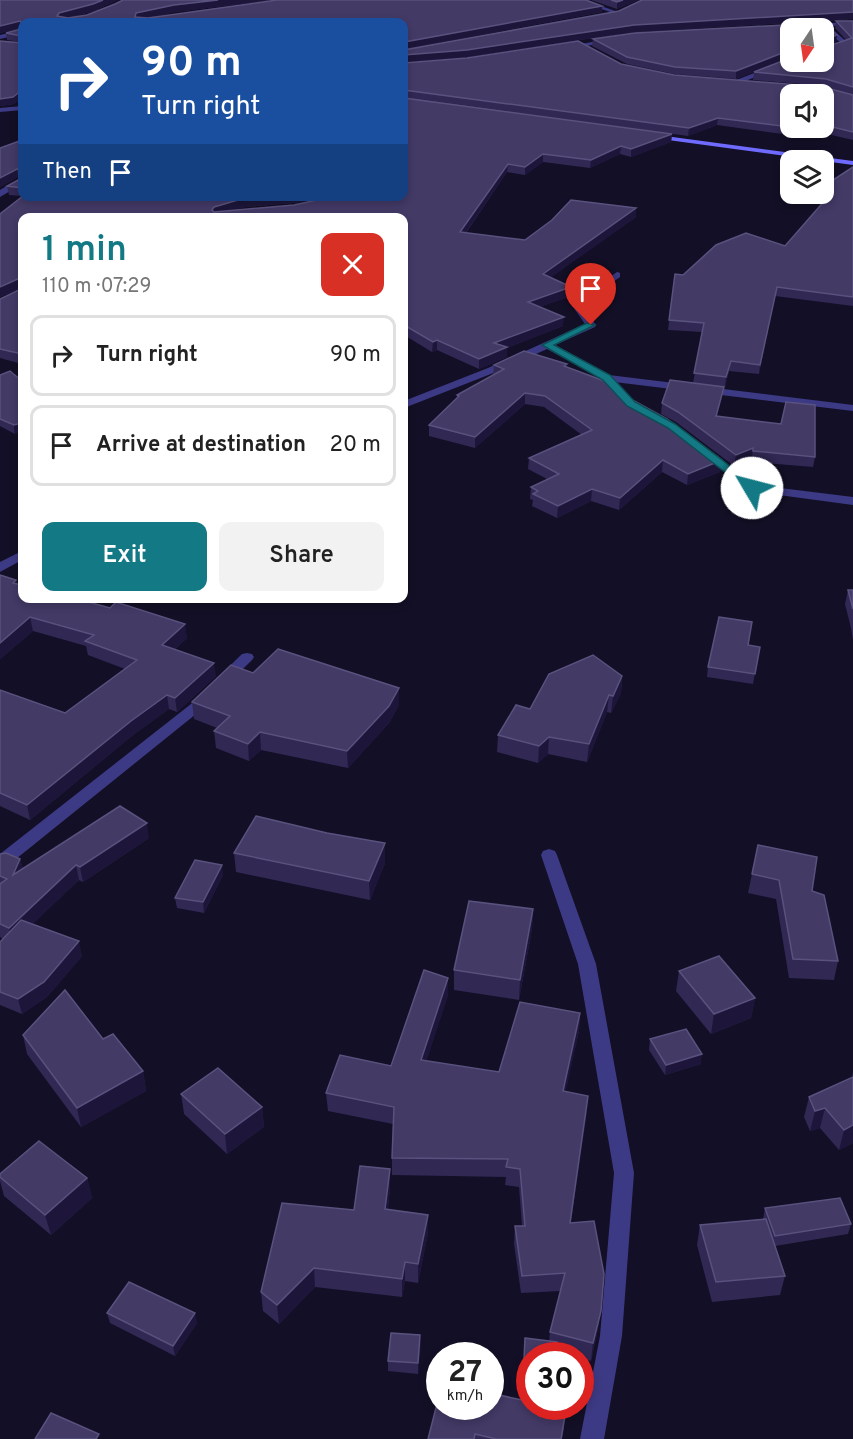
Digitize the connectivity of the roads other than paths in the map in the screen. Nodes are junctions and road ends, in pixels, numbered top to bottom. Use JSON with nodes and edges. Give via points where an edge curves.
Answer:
{"nodes":[{"id":1,"x":578,"y":0,"type":"edge"},
{"id":2,"x":628,"y":9,"type":"edge"},
{"id":3,"x":618,"y":13,"type":"junction"},
{"id":4,"x":606,"y":15,"type":"edge"},
{"id":5,"x":853,"y":23,"type":"edge"},
{"id":6,"x":834,"y":24,"type":"edge"},
{"id":7,"x":18,"y":33,"type":"edge"},
{"id":8,"x":834,"y":34,"type":"edge"},
{"id":9,"x":0,"y":38,"type":"edge"},
{"id":10,"x":624,"y":38,"type":"edge"},
{"id":11,"x":0,"y":43,"type":"edge"},
{"id":12,"x":11,"y":45,"type":"edge"},
{"id":13,"x":581,"y":46,"type":"junction"},
{"id":14,"x":834,"y":47,"type":"edge"},
{"id":15,"x":558,"y":49,"type":"edge"},
{"id":16,"x":590,"y":51,"type":"edge"},
{"id":17,"x":780,"y":65,"type":"edge"},
{"id":18,"x":724,"y":82,"type":"edge"},
{"id":19,"x":735,"y":82,"type":"junction"},
{"id":20,"x":757,"y":84,"type":"edge"},
{"id":21,"x":18,"y":108,"type":"edge"},
{"id":22,"x":0,"y":110,"type":"edge"},
{"id":23,"x":646,"y":135,"type":"edge"},
{"id":24,"x":853,"y":163,"type":"edge"},
{"id":25,"x":18,"y":183,"type":"edge"},
{"id":26,"x":0,"y":194,"type":"edge"},
{"id":27,"x":617,"y":275,"type":"dead end"},
{"id":28,"x":547,"y":345,"type":"junction"},
{"id":29,"x":606,"y":378,"type":"junction"},
{"id":30,"x":615,"y":390,"type":"edge"},
{"id":31,"x":408,"y":403,"type":"edge"},
{"id":32,"x":853,"y":408,"type":"edge"},
{"id":33,"x":696,"y":445,"type":"edge"},
{"id":34,"x":853,"y":501,"type":"edge"},
{"id":35,"x":18,"y":557,"type":"edge"},
{"id":36,"x":0,"y":568,"type":"edge"},
{"id":37,"x":247,"y":657,"type":"dead end"},
{"id":38,"x":549,"y":855,"type":"dead end"},
{"id":39,"x":0,"y":863,"type":"edge"},
{"id":40,"x":592,"y":1439,"type":"edge"}],
"edges":[{"from":1,"to":3,"type":"street"},
{"from":2,"to":3,"type":"street"},
{"from":3,"to":4,"type":"street"},
{"from":5,"to":6,"type":"street"},
{"from":7,"to":9,"type":"street"},
{"from":8,"to":14,"type":"street","via":[[846,44]]},
{"from":10,"to":13,"type":"street"},
{"from":11,"to":12,"type":"street"},
{"from":13,"to":15,"type":"street"},
{"from":13,"to":16,"type":"street"},
{"from":17,"to":19,"type":"street"},
{"from":18,"to":19,"type":"street"},
{"from":19,"to":20,"type":"street"},
{"from":21,"to":22,"type":"street"},
{"from":23,"to":24,"type":"street"},
{"from":25,"to":26,"type":"street"},
{"from":27,"to":28,"type":"street","via":[[576,304],[591,325]]},
{"from":28,"to":29,"type":"street"},
{"from":28,"to":31,"type":"street"},
{"from":29,"to":30,"type":"street"},
{"from":29,"to":32,"type":"street"},
{"from":33,"to":34,"type":"street","via":[[752,488]]},
{"from":35,"to":36,"type":"street"},
{"from":37,"to":39,"type":"street","via":[[196,707]]},
{"from":38,"to":40,"type":"street","via":[[587,964],[624,1173],[611,1336]]}]}
